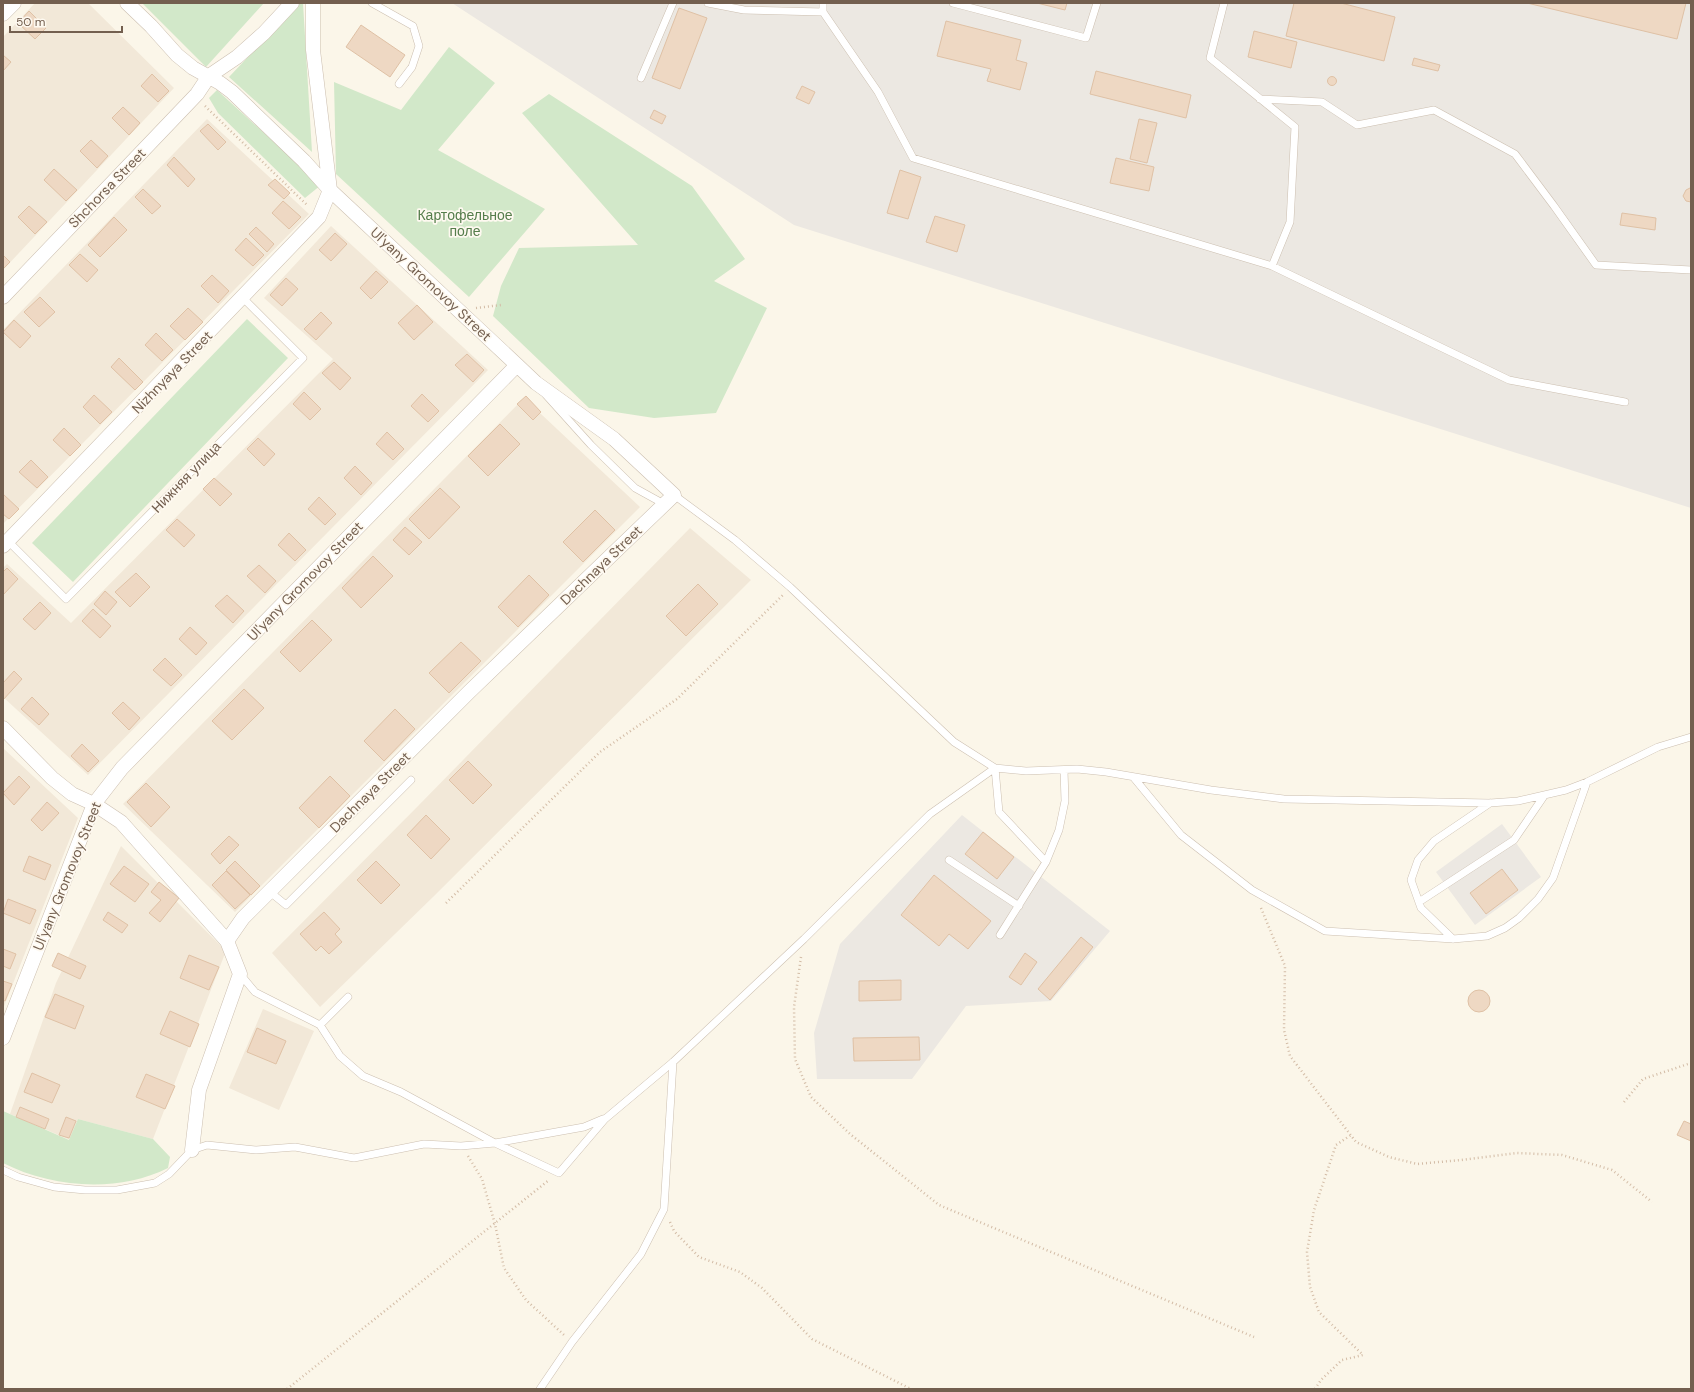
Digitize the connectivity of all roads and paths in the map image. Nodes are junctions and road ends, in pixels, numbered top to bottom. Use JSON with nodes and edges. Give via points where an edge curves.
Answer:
{"nodes":[{"id":1,"x":14,"y":3,"type":"edge"},
{"id":2,"x":127,"y":3,"type":"edge"},
{"id":3,"x":292,"y":3,"type":"edge"},
{"id":4,"x":313,"y":3,"type":"edge"},
{"id":5,"x":372,"y":3,"type":"edge"},
{"id":6,"x":673,"y":3,"type":"edge"},
{"id":7,"x":708,"y":3,"type":"edge"},
{"id":8,"x":823,"y":3,"type":"edge"},
{"id":9,"x":953,"y":3,"type":"edge"},
{"id":10,"x":1097,"y":3,"type":"edge"},
{"id":11,"x":1224,"y":3,"type":"edge"},
{"id":12,"x":823,"y":12,"type":"junction"},
{"id":13,"x":3,"y":14,"type":"edge"},
{"id":14,"x":209,"y":76,"type":"junction"},
{"id":15,"x":641,"y":78,"type":"dead end"},
{"id":16,"x":399,"y":84,"type":"dead end"},
{"id":17,"x":197,"y":94,"type":"junction"},
{"id":18,"x":1260,"y":99,"type":"junction"},
{"id":19,"x":330,"y":190,"type":"junction"},
{"id":20,"x":319,"y":217,"type":"junction"},
{"id":21,"x":1272,"y":266,"type":"junction"},
{"id":22,"x":1691,"y":270,"type":"edge"},
{"id":23,"x":3,"y":297,"type":"edge"},
{"id":24,"x":243,"y":298,"type":"junction"},
{"id":25,"x":501,"y":305,"type":"dead end"},
{"id":26,"x":461,"y":313,"type":"junction"},
{"id":27,"x":517,"y":365,"type":"junction"},
{"id":28,"x":536,"y":382,"type":"junction"},
{"id":29,"x":1626,"y":402,"type":"dead end"},
{"id":30,"x":669,"y":499,"type":"junction"},
{"id":31,"x":5,"y":544,"type":"edge"},
{"id":32,"x":790,"y":588,"type":"junction"},
{"id":33,"x":3,"y":728,"type":"edge"},
{"id":34,"x":1691,"y":737,"type":"edge"},
{"id":35,"x":995,"y":768,"type":"junction"},
{"id":36,"x":1064,"y":770,"type":"junction"},
{"id":37,"x":1134,"y":778,"type":"junction"},
{"id":38,"x":411,"y":780,"type":"dead end"},
{"id":39,"x":1587,"y":782,"type":"junction"},
{"id":40,"x":1544,"y":796,"type":"junction"},
{"id":41,"x":1490,"y":803,"type":"junction"},
{"id":42,"x":94,"y":804,"type":"junction"},
{"id":43,"x":949,"y":860,"type":"dead end"},
{"id":44,"x":1046,"y":862,"type":"junction"},
{"id":45,"x":1252,"y":890,"type":"junction"},
{"id":46,"x":270,"y":892,"type":"junction"},
{"id":47,"x":1418,"y":902,"type":"junction"},
{"id":48,"x":446,"y":904,"type":"dead end"},
{"id":49,"x":1019,"y":906,"type":"junction"},
{"id":50,"x":1000,"y":935,"type":"dead end"},
{"id":51,"x":804,"y":939,"type":"junction"},
{"id":52,"x":1453,"y":939,"type":"junction"},
{"id":53,"x":227,"y":941,"type":"junction"},
{"id":54,"x":240,"y":974,"type":"junction"},
{"id":55,"x":348,"y":997,"type":"dead end"},
{"id":56,"x":320,"y":1024,"type":"junction"},
{"id":57,"x":3,"y":1038,"type":"edge"},
{"id":58,"x":673,"y":1062,"type":"junction"},
{"id":59,"x":1691,"y":1063,"type":"edge"},
{"id":60,"x":1624,"y":1102,"type":"dead end"},
{"id":61,"x":605,"y":1119,"type":"junction"},
{"id":62,"x":1351,"y":1135,"type":"junction"},
{"id":63,"x":495,"y":1143,"type":"junction"},
{"id":64,"x":461,"y":1146,"type":"junction"},
{"id":65,"x":192,"y":1150,"type":"junction"},
{"id":66,"x":3,"y":1170,"type":"edge"},
{"id":67,"x":559,"y":1173,"type":"junction"},
{"id":68,"x":1652,"y":1202,"type":"dead end"},
{"id":69,"x":664,"y":1209,"type":"junction"},
{"id":70,"x":495,"y":1224,"type":"junction"},
{"id":71,"x":1254,"y":1337,"type":"dead end"},
{"id":72,"x":572,"y":1342,"type":"junction"},
{"id":73,"x":287,"y":1389,"type":"edge"},
{"id":74,"x":540,"y":1389,"type":"edge"},
{"id":75,"x":911,"y":1389,"type":"edge"},
{"id":76,"x":1315,"y":1389,"type":"edge"}],
"edges":[{"from":1,"to":13,"type":"street"},
{"from":2,"to":14,"type":"street","name":"Ul'yany Gromovoy Street","via":[[177,55],[193,68]]},
{"from":3,"to":14,"type":"street","via":[[264,33]]},
{"from":4,"to":19,"type":"street","via":[[313,50]]},
{"from":5,"to":16,"type":"lane","via":[[413,26],[419,46],[412,67]]},
{"from":6,"to":15,"type":"lane"},
{"from":7,"to":12,"type":"lane","via":[[744,10]]},
{"from":8,"to":12,"type":"lane"},
{"from":9,"to":10,"type":"lane","via":[[1086,38]]},
{"from":11,"to":18,"type":"lane","via":[[1210,58]]},
{"from":12,"to":21,"type":"lane","via":[[878,92],[913,158]]},
{"from":14,"to":17,"type":"street","name":"Shchorsa Street"},
{"from":14,"to":19,"type":"street","name":"Ul'yany Gromovoy Street","via":[[232,92],[304,161]]},
{"from":17,"to":20,"type":"path","via":[[205,106]]},
{"from":17,"to":23,"type":"street","name":"Shchorsa Street"},
{"from":18,"to":21,"type":"lane","via":[[1295,127],[1290,222]]},
{"from":18,"to":22,"type":"lane","via":[[1322,102],[1358,125],[1434,110],[1515,154],[1596,265]]},
{"from":19,"to":20,"type":"street","name":"Nizhnyaya Street"},
{"from":19,"to":26,"type":"street","name":"Ul'yany Gromovoy Street"},
{"from":20,"to":24,"type":"street","name":"Nizhnyaya Street"},
{"from":21,"to":29,"type":"lane","via":[[1509,380]]},
{"from":24,"to":31,"type":"street","name":"Nizhnyaya Street"},
{"from":24,"to":31,"type":"lane","name":"Нижняя улица","via":[[303,358],[66,599]]},
{"from":25,"to":26,"type":"path","via":[[469,309]]},
{"from":26,"to":27,"type":"street","name":"Ul'yany Gromovoy Street"},
{"from":27,"to":28,"type":"street"},
{"from":27,"to":42,"type":"street","name":"Ul'yany Gromovoy Street","via":[[122,768]]},
{"from":28,"to":30,"type":"street","via":[[614,439]]},
{"from":28,"to":30,"type":"lane","via":[[553,405],[635,488]]},
{"from":30,"to":32,"type":"lane","via":[[735,540]]},
{"from":30,"to":46,"type":"street","name":"Dachnaya Street","via":[[469,692]]},
{"from":32,"to":35,"type":"lane","via":[[954,742]]},
{"from":32,"to":48,"type":"path","via":[[677,699],[600,752]]},
{"from":33,"to":42,"type":"street","via":[[52,778],[72,794]]},
{"from":34,"to":39,"type":"lane","via":[[1658,747]]},
{"from":35,"to":36,"type":"lane","via":[[1026,772]]},
{"from":35,"to":44,"type":"lane","via":[[999,812]]},
{"from":35,"to":51,"type":"lane","via":[[930,814]]},
{"from":36,"to":37,"type":"lane","via":[[1106,772]]},
{"from":36,"to":44,"type":"lane","via":[[1065,801],[1059,830]]},
{"from":37,"to":41,"type":"lane","via":[[1284,799]]},
{"from":37,"to":45,"type":"lane","via":[[1181,835]]},
{"from":38,"to":46,"type":"lane","via":[[286,906]]},
{"from":39,"to":40,"type":"lane"},
{"from":39,"to":52,"type":"lane","via":[[1553,878],[1538,899],[1505,928],[1487,936]]},
{"from":40,"to":41,"type":"lane"},
{"from":40,"to":47,"type":"lane","via":[[1514,840]]},
{"from":41,"to":47,"type":"lane","via":[[1434,841],[1418,860],[1411,880]]},
{"from":42,"to":53,"type":"street","via":[[120,822]]},
{"from":42,"to":57,"type":"street","name":"Ul'yany Gromovoy Street"},
{"from":43,"to":49,"type":"lane"},
{"from":44,"to":49,"type":"lane"},
{"from":45,"to":52,"type":"lane","via":[[1325,931]]},
{"from":45,"to":62,"type":"path","via":[[1285,966],[1284,1030],[1290,1056]]},
{"from":46,"to":53,"type":"street","name":"Dachnaya Street","via":[[243,918]]},
{"from":47,"to":52,"type":"lane"},
{"from":49,"to":50,"type":"lane"},
{"from":51,"to":58,"type":"lane"},
{"from":51,"to":71,"type":"path","via":[[794,1007],[795,1059],[811,1097],[850,1134],[939,1205]]},
{"from":53,"to":54,"type":"street"},
{"from":54,"to":56,"type":"lane","via":[[255,992]]},
{"from":54,"to":65,"type":"street","via":[[199,1090]]},
{"from":55,"to":56,"type":"lane"},
{"from":56,"to":63,"type":"lane","via":[[340,1056],[363,1076],[401,1092]]},
{"from":58,"to":61,"type":"lane"},
{"from":58,"to":69,"type":"lane"},
{"from":59,"to":60,"type":"path","via":[[1643,1079]]},
{"from":61,"to":63,"type":"lane","via":[[584,1127]]},
{"from":61,"to":67,"type":"lane"},
{"from":62,"to":68,"type":"path","via":[[1356,1142],[1389,1158],[1417,1164],[1516,1152],[1562,1156],[1612,1170]]},
{"from":62,"to":76,"type":"path","via":[[1336,1144],[1314,1210],[1307,1252],[1310,1287],[1319,1312],[1363,1355],[1342,1360]]},
{"from":63,"to":64,"type":"lane"},
{"from":63,"to":67,"type":"lane"},
{"from":64,"to":65,"type":"lane","via":[[424,1144],[354,1158],[295,1146],[256,1150],[207,1144]]},
{"from":64,"to":70,"type":"path","via":[[482,1179]]},
{"from":65,"to":66,"type":"lane","via":[[169,1174],[155,1183],[117,1190],[54,1187]]},
{"from":67,"to":70,"type":"path"},
{"from":69,"to":72,"type":"lane","via":[[641,1254]]},
{"from":69,"to":75,"type":"path","via":[[674,1231],[699,1257],[740,1272],[757,1284],[812,1339]]},
{"from":70,"to":72,"type":"path","via":[[504,1268],[526,1300]]},
{"from":70,"to":73,"type":"path"},
{"from":72,"to":74,"type":"lane"}]}
